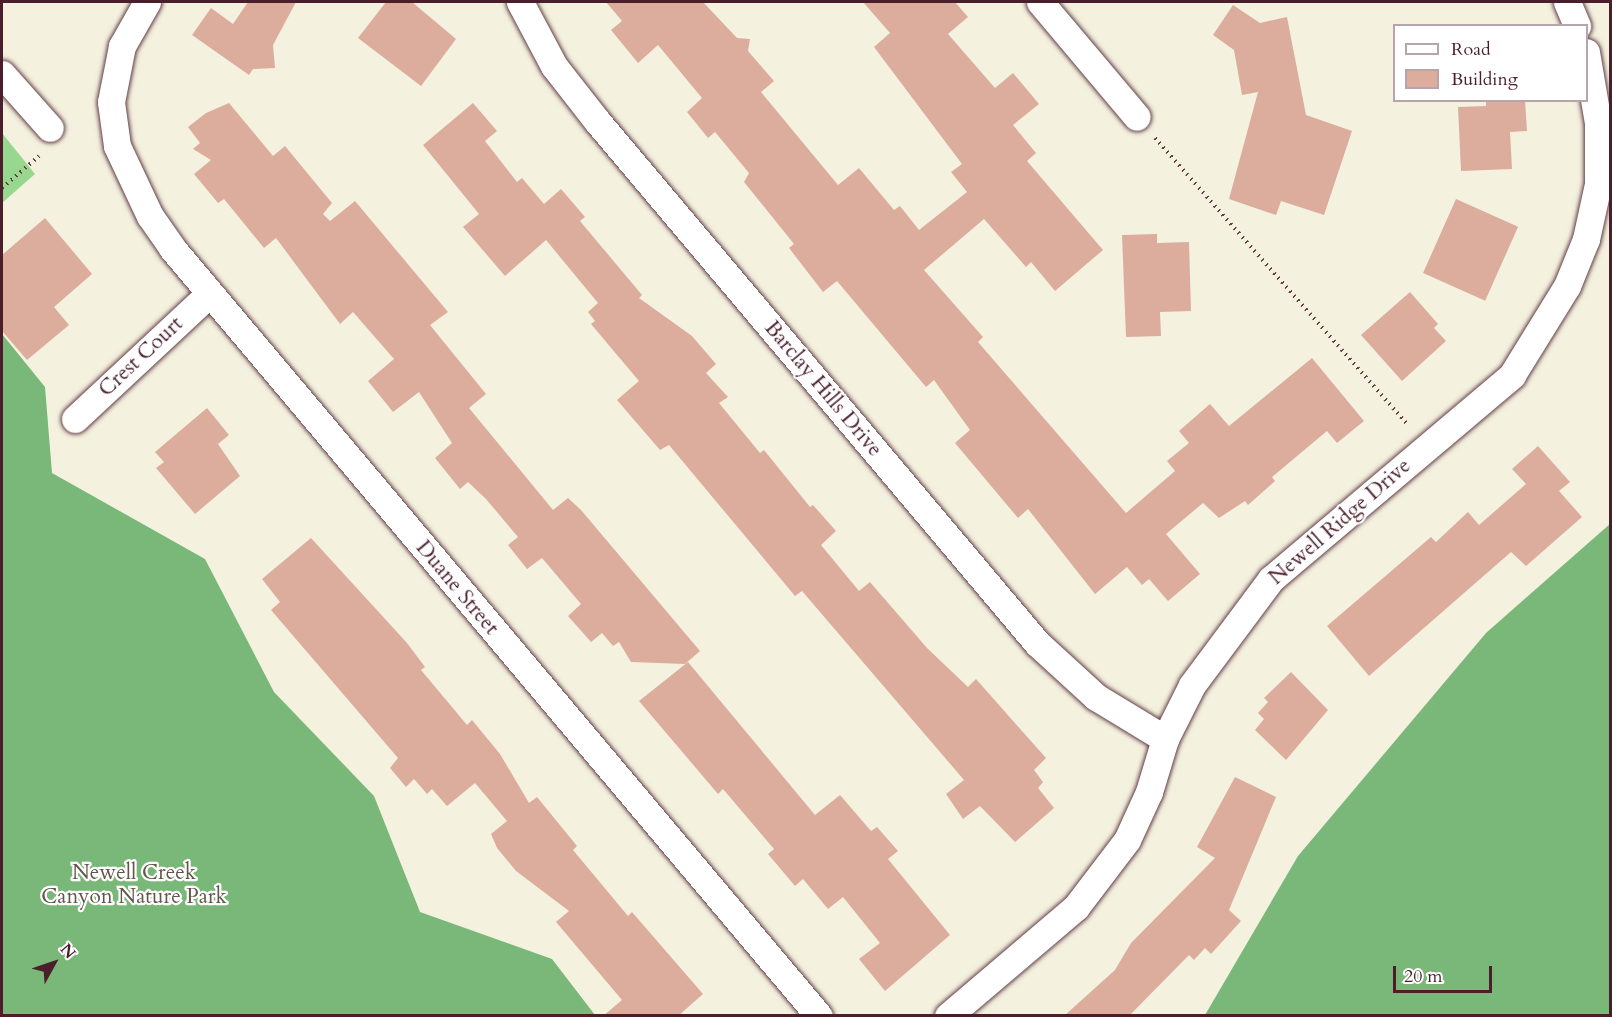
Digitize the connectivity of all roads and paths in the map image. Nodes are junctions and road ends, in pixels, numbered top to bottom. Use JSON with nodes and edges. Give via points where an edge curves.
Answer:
{"nodes":[{"id":1,"x":147,"y":2,"type":"edge"},
{"id":2,"x":520,"y":2,"type":"edge"},
{"id":3,"x":1040,"y":2,"type":"edge"},
{"id":4,"x":1567,"y":2,"type":"edge"},
{"id":5,"x":1576,"y":24,"type":"edge"},
{"id":6,"x":1588,"y":58,"type":"edge"},
{"id":7,"x":2,"y":74,"type":"edge"},
{"id":8,"x":1137,"y":117,"type":"joint"},
{"id":9,"x":50,"y":128,"type":"joint"},
{"id":10,"x":2,"y":188,"type":"edge"},
{"id":11,"x":208,"y":295,"type":"junction"},
{"id":12,"x":1387,"y":402,"type":"dead end"},
{"id":13,"x":75,"y":420,"type":"dead end"},
{"id":14,"x":1165,"y":739,"type":"junction"},
{"id":15,"x":819,"y":1016,"type":"edge"},
{"id":16,"x":948,"y":1016,"type":"edge"}],
"edges":[{"from":1,"to":11,"type":"street","name":"Duane Street","via":[[122,46],[111,102],[117,146],[150,216]]},
{"from":2,"to":14,"type":"street","name":"Barclay Hills Drive","via":[[554,66],[597,121],[1037,643],[1096,697]]},
{"from":3,"to":8,"type":"street"},
{"from":4,"to":5,"type":"street"},
{"from":6,"to":14,"type":"street","name":"Newell Ridge Drive","via":[[1598,123],[1598,184],[1586,239],[1567,286],[1512,375],[1271,579],[1192,685]]},
{"from":7,"to":9,"type":"street"},
{"from":8,"to":12,"type":"path"},
{"from":9,"to":10,"type":"path","via":[[40,155]]},
{"from":11,"to":13,"type":"street","name":"Crest Court"},
{"from":11,"to":15,"type":"street","name":"Duane Street"},
{"from":14,"to":16,"type":"street","name":"Newell Ridge Drive","via":[[1149,792],[1127,840],[1076,907]]}]}
